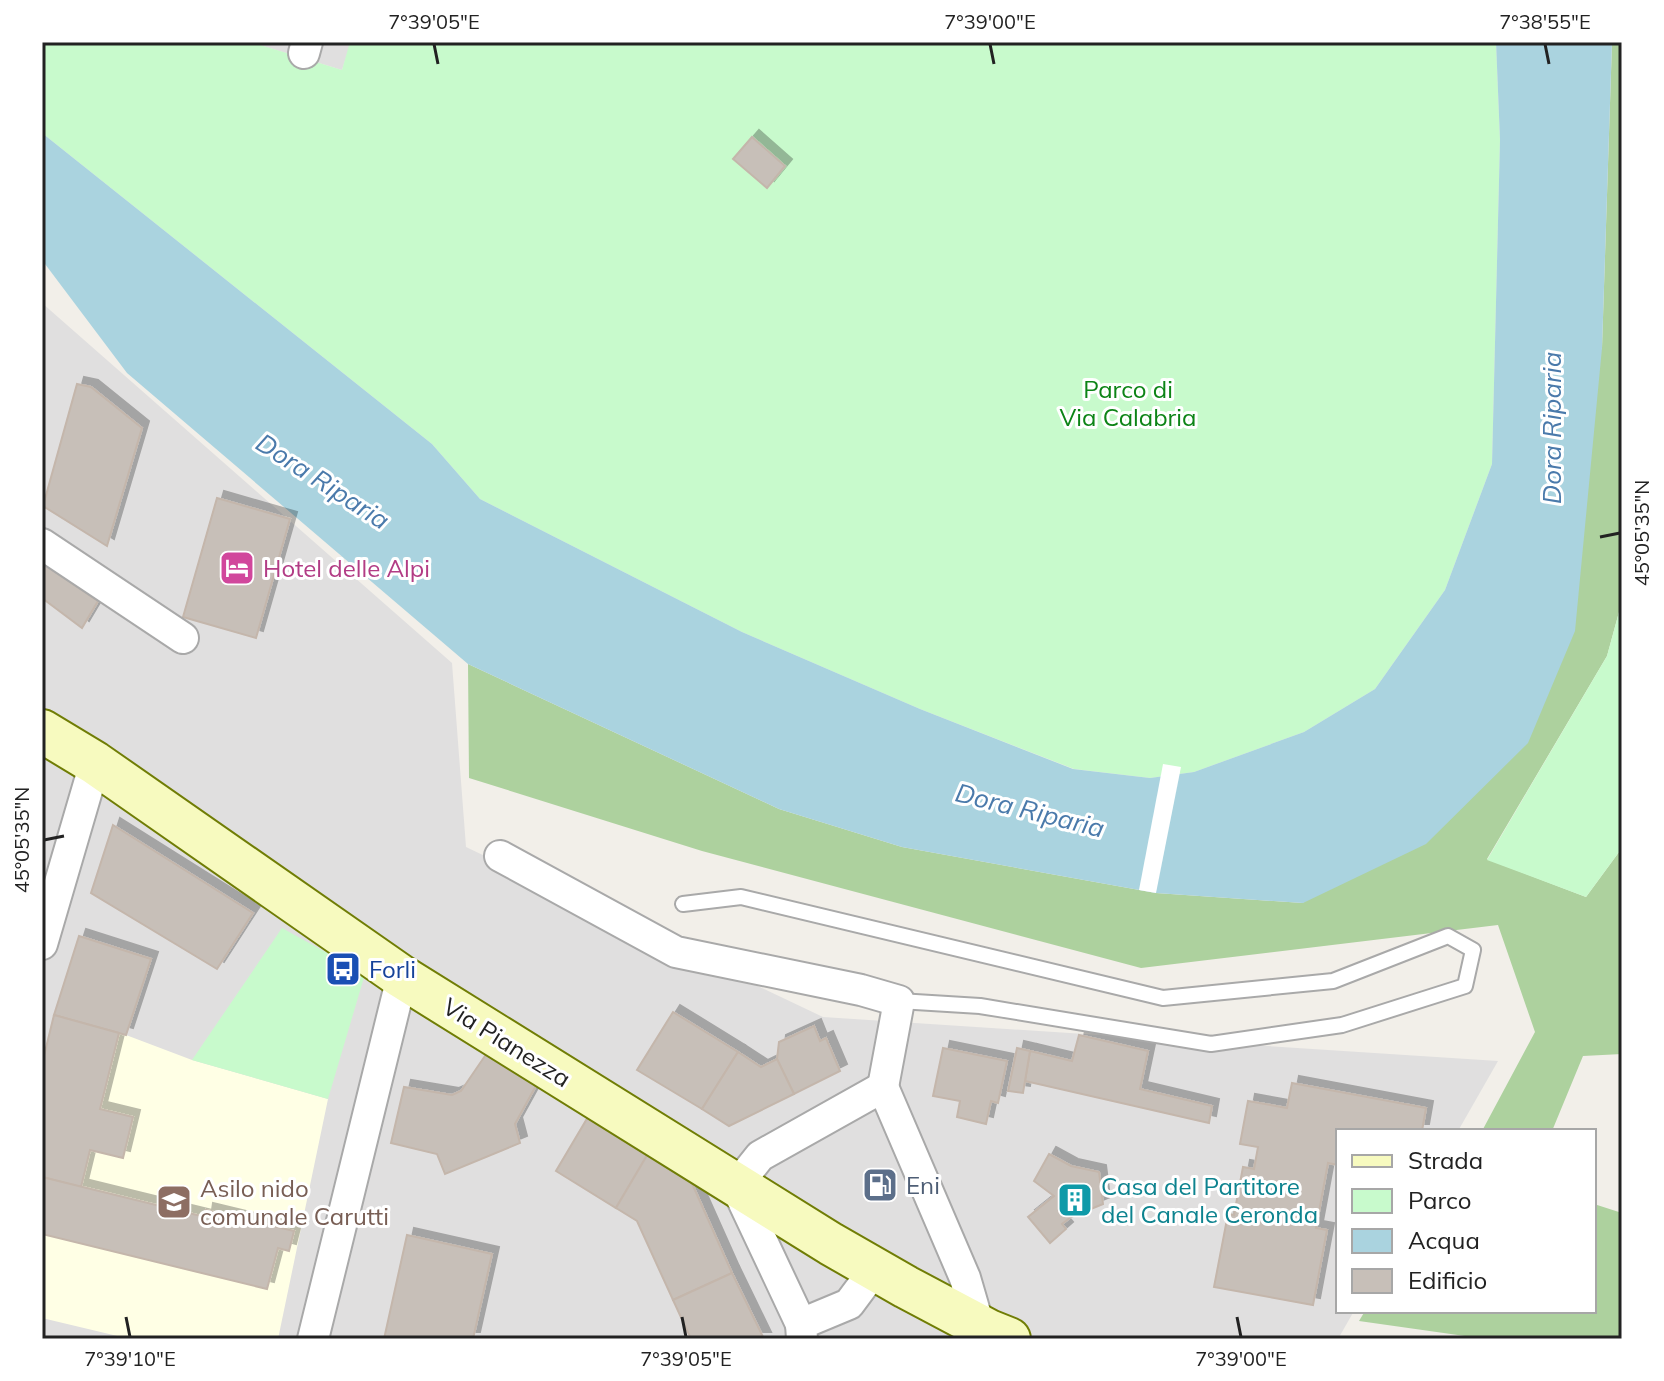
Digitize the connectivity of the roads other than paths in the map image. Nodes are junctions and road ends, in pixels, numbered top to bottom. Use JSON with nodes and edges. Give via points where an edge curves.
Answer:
{"nodes":[{"id":1,"x":42,"y":544,"type":"edge"},
{"id":2,"x":183,"y":638,"type":"dead end"},
{"id":3,"x":42,"y":731,"type":"edge"},
{"id":4,"x":95,"y":763,"type":"junction"},
{"id":5,"x":500,"y":856,"type":"dead end"},
{"id":6,"x":683,"y":904,"type":"dead end"},
{"id":7,"x":42,"y":944,"type":"edge"},
{"id":8,"x":402,"y":977,"type":"junction"},
{"id":9,"x":899,"y":1001,"type":"junction"},
{"id":10,"x":883,"y":1087,"type":"junction"},
{"id":11,"x":736,"y":1186,"type":"junction"},
{"id":12,"x":875,"y":1269,"type":"junction"},
{"id":13,"x":801,"y":1332,"type":"edge"},
{"id":14,"x":983,"y":1335,"type":"edge"},
{"id":15,"x":313,"y":1339,"type":"edge"}],
"edges":[{"from":1,"to":2,"type":"street"},
{"from":3,"to":4,"type":"street","name":"Via Pianezza"},
{"from":4,"to":7,"type":"street"},
{"from":4,"to":8,"type":"street","name":"Via Pianezza"},
{"from":5,"to":9,"type":"street","via":[[676,952]]},
{"from":6,"to":9,"type":"lane","via":[[741,897],[1163,998],[1333,981],[1448,936],[1473,950],[1465,986],[1342,1025],[1211,1044],[980,1006]]},
{"from":8,"to":11,"type":"street","name":"Via Pianezza"},
{"from":8,"to":15,"type":"street"},
{"from":9,"to":10,"type":"street"},
{"from":10,"to":11,"type":"street","via":[[760,1156]]},
{"from":10,"to":14,"type":"street","name":"Via Pianezza","via":[[965,1278]]},
{"from":11,"to":12,"type":"street","name":"Via Pianezza"},
{"from":11,"to":13,"type":"street"},
{"from":12,"to":13,"type":"street","via":[[849,1304]]},
{"from":12,"to":14,"type":"street","name":"Via Pianezza"}]}
